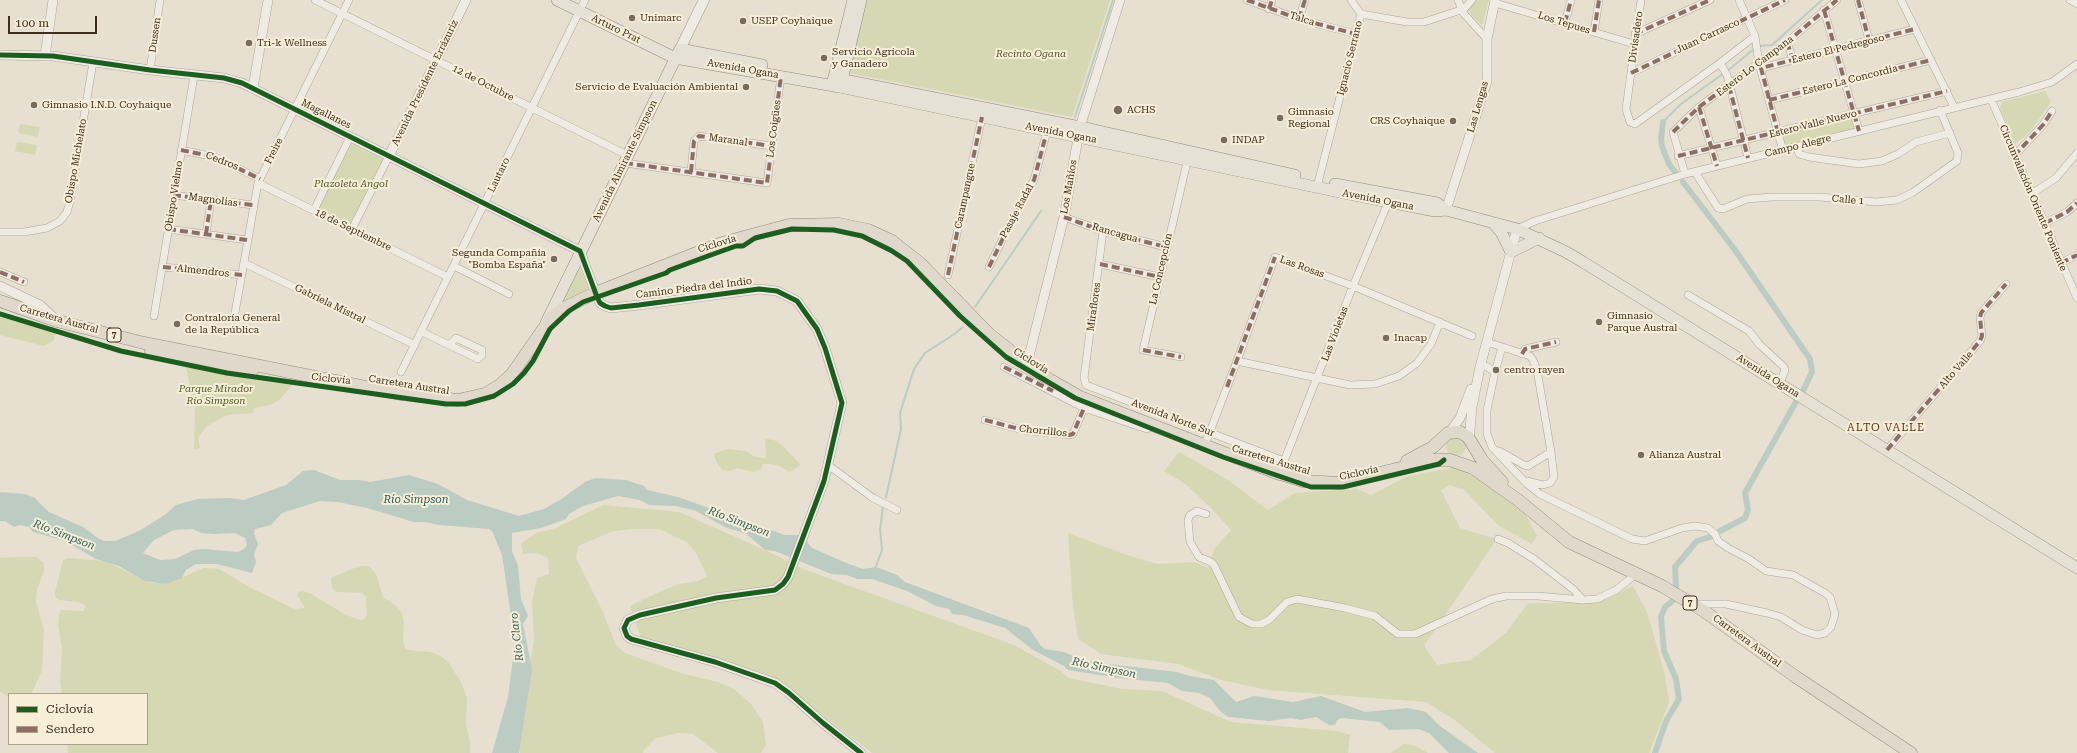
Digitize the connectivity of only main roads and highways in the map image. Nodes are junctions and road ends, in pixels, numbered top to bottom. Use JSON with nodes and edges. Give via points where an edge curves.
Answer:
{"nodes":[{"id":1,"x":557,"y":0,"type":"edge"},
{"id":2,"x":704,"y":0,"type":"edge"},
{"id":3,"x":853,"y":0,"type":"edge"},
{"id":4,"x":861,"y":0,"type":"edge"},
{"id":5,"x":678,"y":53,"type":"junction"},
{"id":6,"x":836,"y":81,"type":"junction"},
{"id":7,"x":1079,"y":132,"type":"junction"},
{"id":8,"x":1493,"y":223,"type":"junction"},
{"id":9,"x":1539,"y":238,"type":"junction"},
{"id":10,"x":0,"y":301,"type":"edge"},
{"id":11,"x":0,"y":308,"type":"edge"},
{"id":12,"x":56,"y":323,"type":"junction"},
{"id":13,"x":546,"y":323,"type":"junction"},
{"id":14,"x":1447,"y":435,"type":"junction"},
{"id":15,"x":1470,"y":442,"type":"junction"},
{"id":16,"x":1452,"y":460,"type":"junction"},
{"id":17,"x":1380,"y":474,"type":"junction"},
{"id":18,"x":1518,"y":500,"type":"junction"},
{"id":19,"x":2077,"y":568,"type":"edge"},
{"id":20,"x":1911,"y":753,"type":"edge"}],
"edges":[{"from":1,"to":5,"type":"main road","name":"Arturo Prat"},
{"from":2,"to":5,"type":"main road","name":"Avenida Almirante Simpson"},
{"from":3,"to":6,"type":"main road"},
{"from":4,"to":6,"type":"main road"},
{"from":5,"to":6,"type":"main road","name":"Avenida Ogana"},
{"from":5,"to":6,"type":"main road","name":"Avenida Ogana","via":[[781,76]]},
{"from":5,"to":13,"type":"main road","name":"Avenida Almirante Simpson"},
{"from":6,"to":7,"type":"main road","name":"Avenida Ogana"},
{"from":6,"to":7,"type":"main road","name":"Avenida Ogana","via":[[1047,131]]},
{"from":7,"to":8,"type":"main road","name":"Avenida Ogana","via":[[1318,184],[1390,198],[1437,203],[1446,210]]},
{"from":8,"to":9,"type":"main road","name":"Avenida Ogana"},
{"from":8,"to":9,"type":"main road","via":[[1511,252]]},
{"from":9,"to":19,"type":"main road","name":"Avenida Ogana","via":[[1780,383]]},
{"from":10,"to":12,"type":"highway","name":"Carretera Austral","number":"7"},
{"from":11,"to":12,"type":"highway","name":"Carretera Austral","number":"7"},
{"from":12,"to":13,"type":"highway","name":"Carretera Austral","number":"7","via":[[187,360],[317,382],[354,385],[448,400],[476,397],[492,391],[506,380]]},
{"from":13,"to":17,"type":"highway","name":"Carretera Austral","number":"7","via":[[560,310],[595,293],[719,244],[789,225],[839,224],[868,230],[892,241],[920,263],[1026,370],[1080,397],[1204,446],[1303,481],[1339,483]]},
{"from":14,"to":15,"type":"highway","via":[[1460,432]]},
{"from":14,"to":16,"type":"highway","via":[[1441,448],[1444,455]]},
{"from":14,"to":17,"type":"highway","name":"Carretera Austral","number":"7","via":[[1426,452]]},
{"from":15,"to":16,"type":"highway","via":[[1466,457]]},
{"from":15,"to":18,"type":"highway","name":"Carretera Austral","number":"7","via":[[1482,460]]},
{"from":16,"to":17,"type":"highway","name":"Carretera Austral","number":"7","via":[[1426,462]]},
{"from":16,"to":18,"type":"highway","name":"Carretera Austral","number":"7","via":[[1473,468]]},
{"from":18,"to":20,"type":"highway","name":"Carretera Austral","number":"7","via":[[1569,542],[1662,586],[1692,604]]}]}
